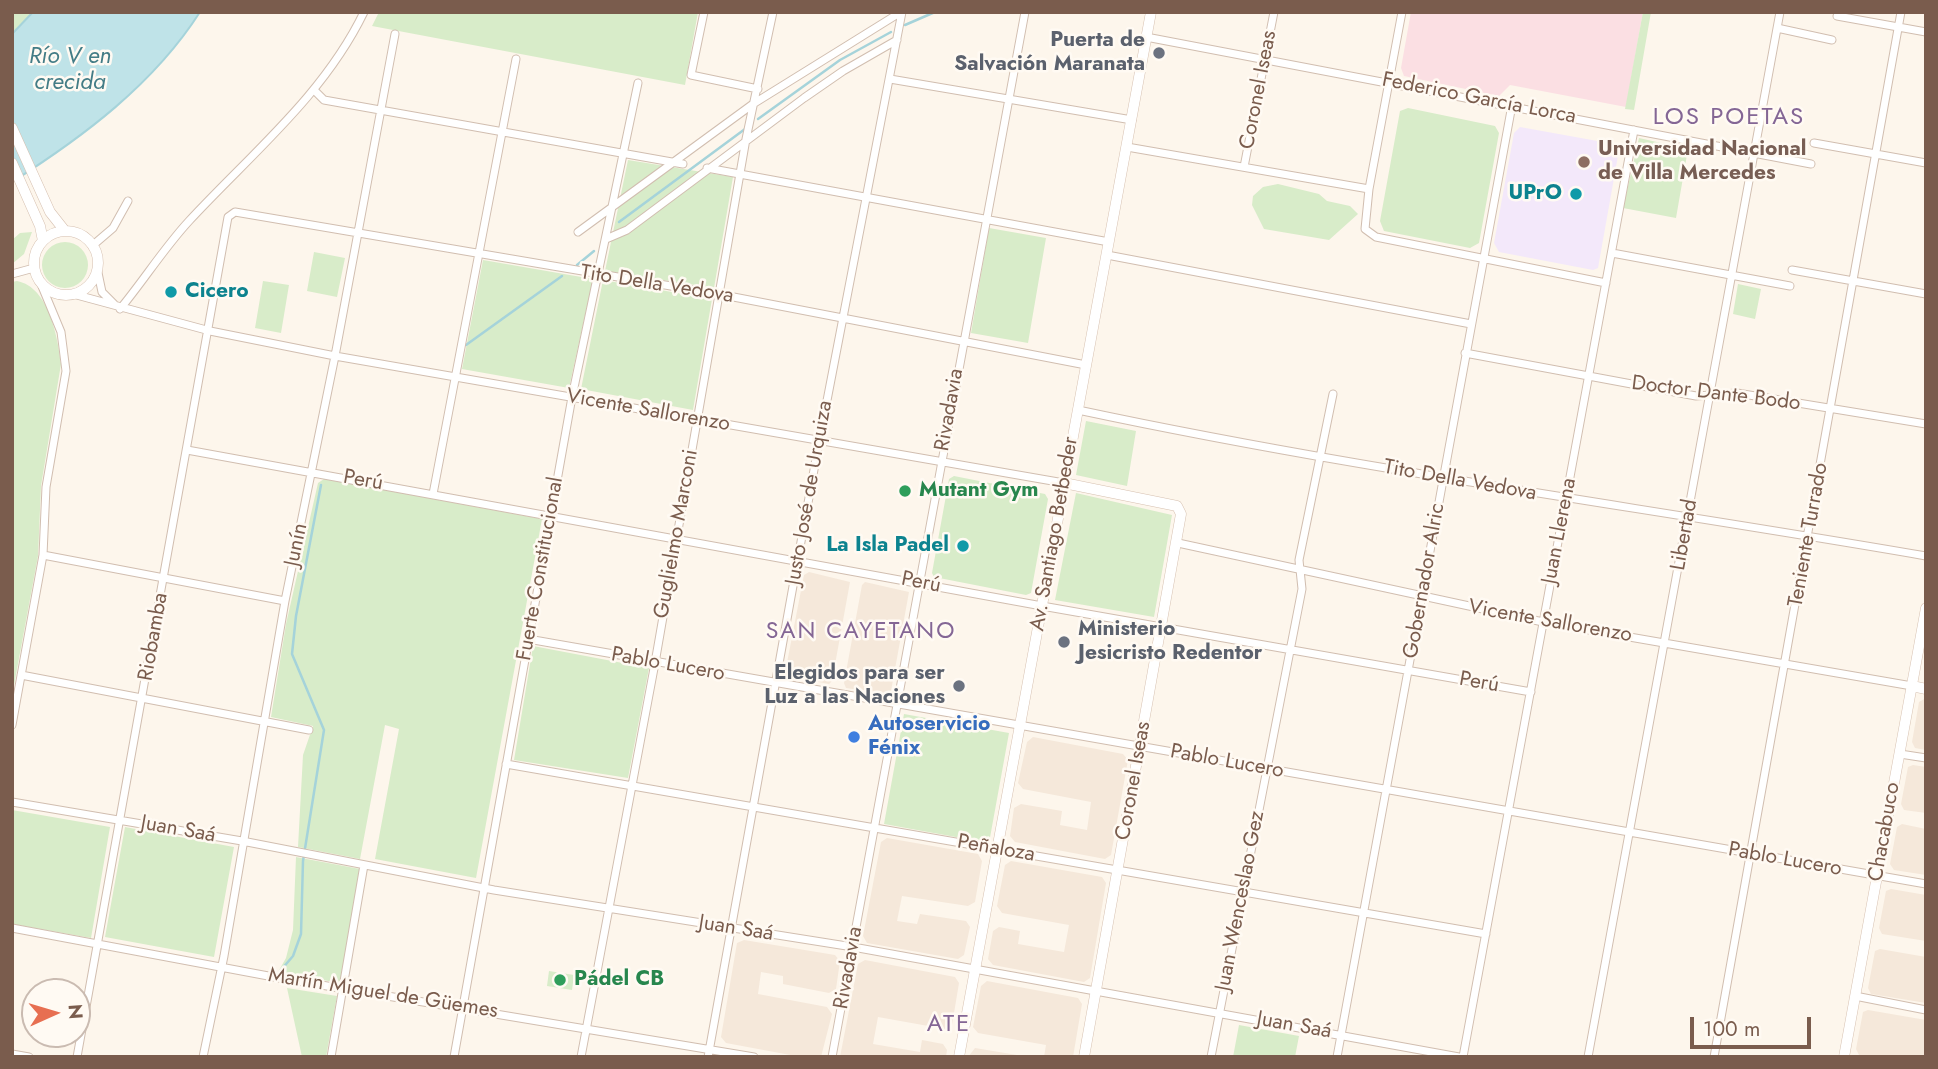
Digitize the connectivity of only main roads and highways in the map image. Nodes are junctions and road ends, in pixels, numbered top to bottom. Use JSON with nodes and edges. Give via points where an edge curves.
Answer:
{"nodes":[{"id":1,"x":1151,"y":12,"type":"edge"},
{"id":2,"x":12,"y":128,"type":"edge"},
{"id":3,"x":12,"y":163,"type":"edge"},
{"id":4,"x":65,"y":231,"type":"junction"},
{"id":5,"x":43,"y":241,"type":"junction"},
{"id":6,"x":1064,"y":483,"type":"junction"},
{"id":7,"x":1177,"y":506,"type":"joint"},
{"id":8,"x":1926,"y":608,"type":"edge"},
{"id":9,"x":1912,"y":686,"type":"junction"},
{"id":10,"x":1926,"y":688,"type":"edge"},
{"id":11,"x":959,"y":1057,"type":"edge"},
{"id":12,"x":1084,"y":1057,"type":"edge"},
{"id":13,"x":1844,"y":1057,"type":"edge"}],
"edges":[{"from":1,"to":6,"type":"main road","name":"Av. Santiago Betbeder"},
{"from":2,"to":4,"type":"main road","via":[[50,212]]},
{"from":3,"to":5,"type":"main road"},
{"from":4,"to":5,"type":"main road"},
{"from":4,"to":5,"type":"main road","via":[[79,234],[92,246],[97,268],[92,282],[73,294],[58,293],[41,284],[34,268]]},
{"from":6,"to":7,"type":"main road","name":"Vicente Sallorenzo"},
{"from":6,"to":11,"type":"main road","name":"Av. Santiago Betbeder"},
{"from":7,"to":12,"type":"main road","name":"Coronel Iseas","via":[[1181,514],[1178,543]]},
{"from":8,"to":9,"type":"main road","name":"Chacabuco"},
{"from":9,"to":10,"type":"main road","name":"Vicente Sallorenzo"},
{"from":9,"to":13,"type":"main road","name":"Chacabuco"}]}
